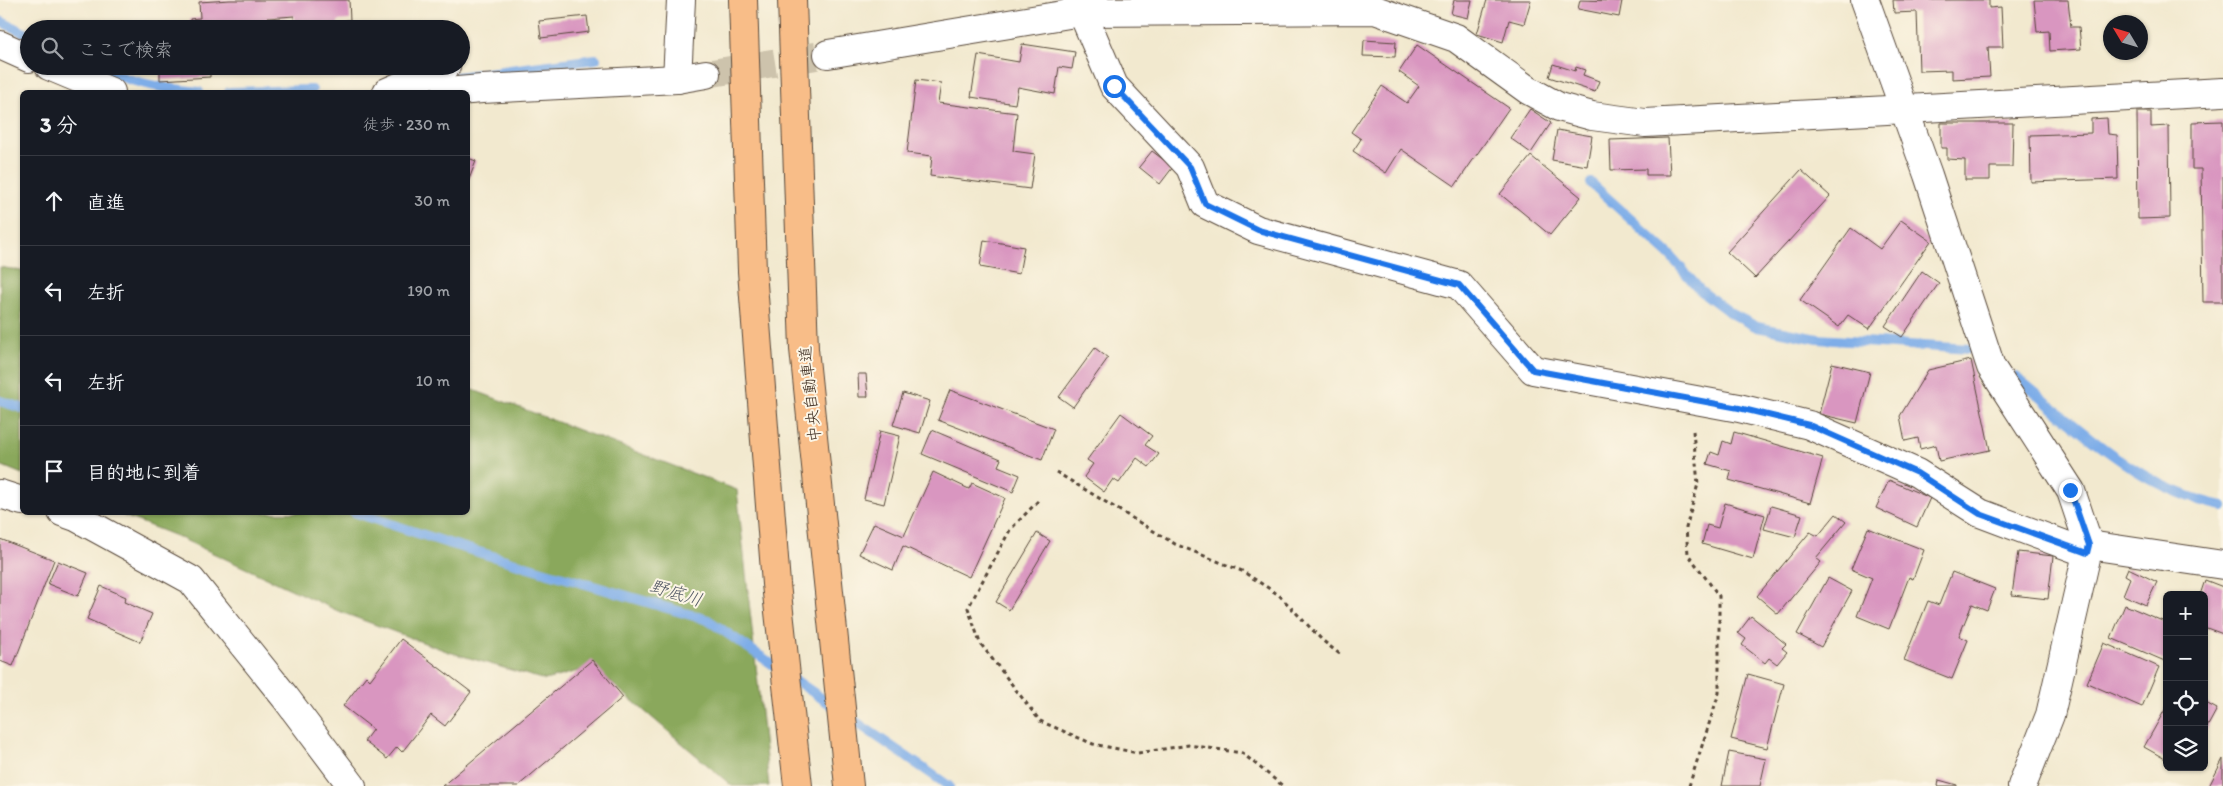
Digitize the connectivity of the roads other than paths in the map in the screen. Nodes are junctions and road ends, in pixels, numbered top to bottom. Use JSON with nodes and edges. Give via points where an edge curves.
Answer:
{"nodes":[{"id":1,"x":681,"y":0,"type":"edge"},
{"id":2,"x":743,"y":0,"type":"edge"},
{"id":3,"x":792,"y":0,"type":"edge"},
{"id":4,"x":1865,"y":0,"type":"edge"},
{"id":5,"x":1079,"y":6,"type":"edge"},
{"id":6,"x":0,"y":45,"type":"edge"},
{"id":7,"x":20,"y":54,"type":"edge"},
{"id":8,"x":828,"y":54,"type":"tunnel mouth"},
{"id":9,"x":706,"y":74,"type":"tunnel mouth"},
{"id":10,"x":70,"y":75,"type":"edge"},
{"id":11,"x":426,"y":75,"type":"edge"},
{"id":12,"x":677,"y":79,"type":"junction"},
{"id":13,"x":106,"y":90,"type":"edge"},
{"id":14,"x":392,"y":90,"type":"edge"},
{"id":15,"x":470,"y":90,"type":"edge"},
{"id":16,"x":2223,"y":92,"type":"edge"},
{"id":17,"x":1905,"y":109,"type":"junction"},
{"id":18,"x":0,"y":494,"type":"edge"},
{"id":19,"x":20,"y":500,"type":"edge"},
{"id":20,"x":70,"y":515,"type":"edge"},
{"id":21,"x":2088,"y":549,"type":"junction"},
{"id":22,"x":2223,"y":565,"type":"edge"},
{"id":23,"x":796,"y":775,"type":"edge"},
{"id":24,"x":352,"y":786,"type":"edge"},
{"id":25,"x":849,"y":786,"type":"edge"},
{"id":26,"x":2022,"y":786,"type":"edge"}],
"edges":[{"from":1,"to":12,"type":"street"},
{"from":2,"to":23,"type":"highway","via":[[752,271],[776,584]]},
{"from":3,"to":25,"type":"highway","name":"中央自動車道","via":[[804,349]]},
{"from":4,"to":17,"type":"street"},
{"from":5,"to":8,"type":"street"},
{"from":5,"to":17,"type":"street","via":[[1375,10],[1456,38],[1528,90],[1559,107],[1592,116],[1636,122]]},
{"from":5,"to":21,"type":"street","via":[[1114,86],[1190,167],[1205,204],[1258,230],[1459,285],[1533,370],[1690,398],[1809,425],[1917,473],[1980,514]]},
{"from":6,"to":7,"type":"street"},
{"from":9,"to":12,"type":"street"},
{"from":10,"to":13,"type":"street"},
{"from":11,"to":14,"type":"street"},
{"from":12,"to":15,"type":"street"},
{"from":16,"to":17,"type":"street"},
{"from":17,"to":21,"type":"street","via":[[1991,367],[2070,490]]},
{"from":18,"to":19,"type":"street"},
{"from":20,"to":24,"type":"street","via":[[191,580]]},
{"from":21,"to":22,"type":"street"},
{"from":21,"to":26,"type":"street","via":[[2050,715]]}]}
